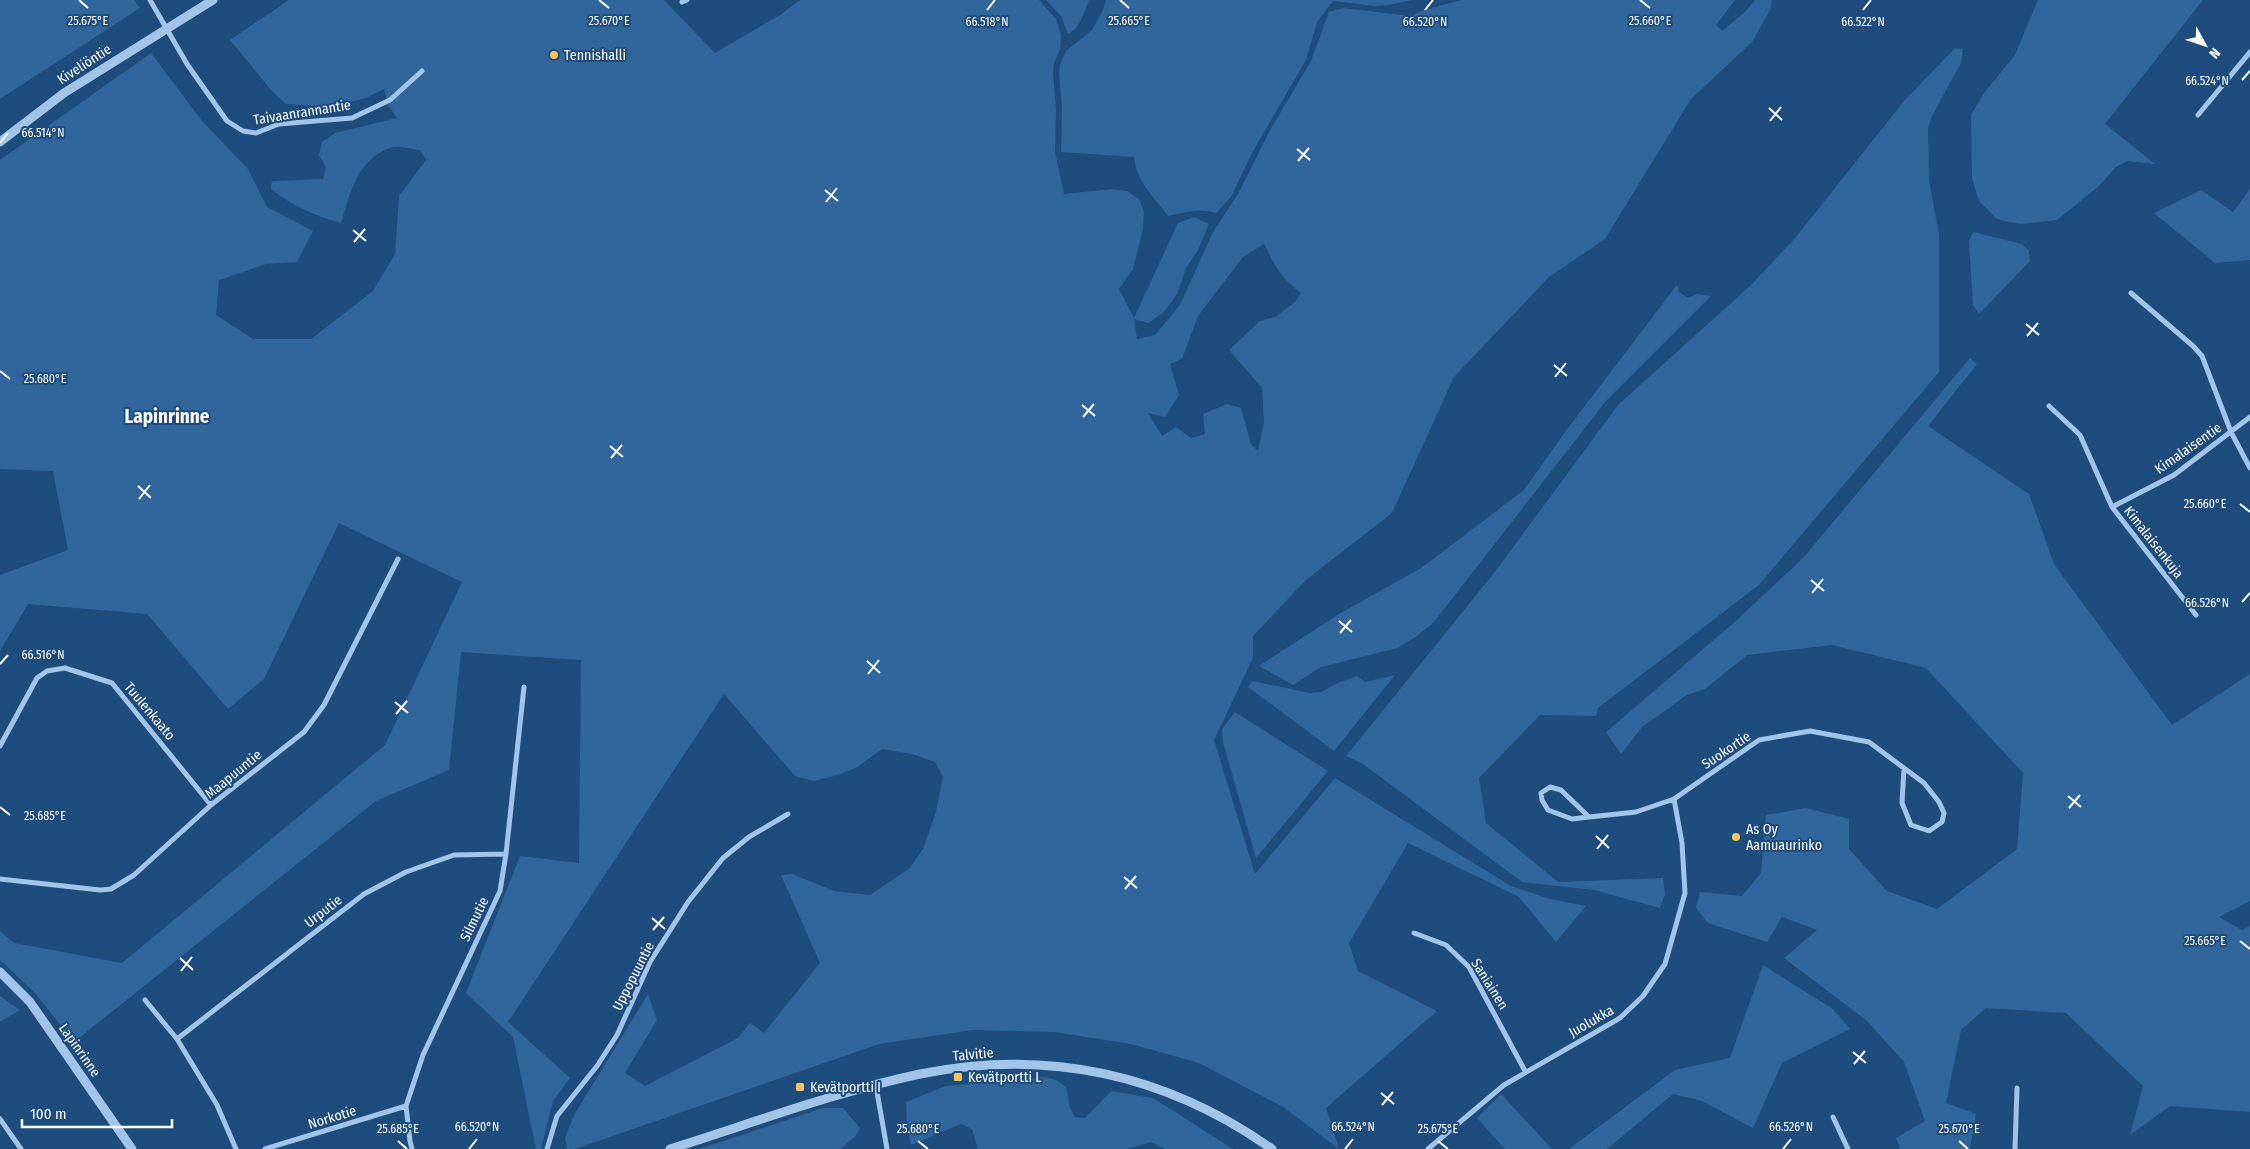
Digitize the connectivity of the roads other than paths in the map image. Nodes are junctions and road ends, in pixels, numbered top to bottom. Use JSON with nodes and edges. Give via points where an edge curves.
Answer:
{"nodes":[{"id":1,"x":150,"y":0,"type":"edge"},
{"id":2,"x":212,"y":0,"type":"edge"},
{"id":3,"x":166,"y":29,"type":"junction"},
{"id":4,"x":2250,"y":52,"type":"edge"},
{"id":5,"x":422,"y":71,"type":"dead end"},
{"id":6,"x":2198,"y":115,"type":"dead end"},
{"id":7,"x":0,"y":142,"type":"edge"},
{"id":8,"x":2132,"y":293,"type":"dead end"},
{"id":9,"x":2048,"y":406,"type":"dead end"},
{"id":10,"x":2250,"y":417,"type":"edge"},
{"id":11,"x":2231,"y":432,"type":"junction"},
{"id":12,"x":2250,"y":468,"type":"edge"},
{"id":13,"x":2112,"y":508,"type":"junction"},
{"id":14,"x":398,"y":559,"type":"dead end"},
{"id":15,"x":2196,"y":615,"type":"dead end"},
{"id":16,"x":524,"y":687,"type":"dead end"},
{"id":17,"x":0,"y":746,"type":"edge"},
{"id":18,"x":1904,"y":768,"type":"junction"},
{"id":19,"x":1674,"y":799,"type":"junction"},
{"id":20,"x":211,"y":806,"type":"junction"},
{"id":21,"x":788,"y":814,"type":"dead end"},
{"id":22,"x":1589,"y":817,"type":"junction"},
{"id":23,"x":506,"y":854,"type":"junction"},
{"id":24,"x":0,"y":879,"type":"edge"},
{"id":25,"x":1414,"y":933,"type":"dead end"},
{"id":26,"x":0,"y":972,"type":"edge"},
{"id":27,"x":145,"y":1000,"type":"dead end"},
{"id":28,"x":178,"y":1039,"type":"junction"},
{"id":29,"x":1525,"y":1071,"type":"junction"},
{"id":30,"x":876,"y":1086,"type":"junction"},
{"id":31,"x":2017,"y":1088,"type":"dead end"},
{"id":32,"x":406,"y":1106,"type":"junction"},
{"id":33,"x":1833,"y":1117,"type":"dead end"},
{"id":34,"x":0,"y":1119,"type":"edge"},
{"id":35,"x":21,"y":1149,"type":"edge"},
{"id":36,"x":132,"y":1149,"type":"edge"},
{"id":37,"x":236,"y":1149,"type":"edge"},
{"id":38,"x":265,"y":1149,"type":"edge"},
{"id":39,"x":412,"y":1149,"type":"edge"},
{"id":40,"x":547,"y":1149,"type":"edge"},
{"id":41,"x":670,"y":1149,"type":"edge"},
{"id":42,"x":887,"y":1149,"type":"edge"},
{"id":43,"x":1272,"y":1149,"type":"edge"},
{"id":44,"x":1428,"y":1149,"type":"edge"},
{"id":45,"x":1848,"y":1149,"type":"edge"},
{"id":46,"x":2015,"y":1149,"type":"edge"}],
"edges":[{"from":1,"to":3,"type":"street","name":"Taivaanrannantie"},
{"from":2,"to":3,"type":"street","name":"Kiveliöntie"},
{"from":3,"to":5,"type":"street","name":"Taivaanrannantie","via":[[227,122],[243,131],[256,133],[279,124],[352,118],[390,100]]},
{"from":3,"to":7,"type":"street","name":"Kiveliöntie","via":[[64,93]]},
{"from":4,"to":6,"type":"street"},
{"from":8,"to":11,"type":"street","via":[[2202,356]]},
{"from":9,"to":13,"type":"street","via":[[2080,436]]},
{"from":10,"to":11,"type":"street","name":"Kimalaisentie"},
{"from":11,"to":12,"type":"street"},
{"from":11,"to":13,"type":"street","name":"Kimalaisentie","via":[[2174,476]]},
{"from":13,"to":15,"type":"street","name":"Kimalaisenkuja"},
{"from":14,"to":20,"type":"street","name":"Maapuuntie","via":[[324,705],[304,732]]},
{"from":16,"to":23,"type":"street","name":"Silmutie"},
{"from":17,"to":20,"type":"street","name":"Tuulenkaato","via":[[37,678],[47,671],[64,668],[112,683]]},
{"from":18,"to":18,"type":"street","name":"Suokortie","via":[[1924,783],[1944,813],[1942,822],[1929,831],[1911,825],[1902,803]]},
{"from":18,"to":19,"type":"street","name":"Suokortie","via":[[1869,742],[1810,731],[1759,740]]},
{"from":19,"to":22,"type":"street","name":"Suokortie","via":[[1636,812]]},
{"from":19,"to":29,"type":"street","name":"Juolukka","via":[[1682,843],[1685,893],[1666,964],[1643,996],[1620,1018]]},
{"from":20,"to":24,"type":"street","name":"Maapuuntie","via":[[134,875],[111,888],[100,890]]},
{"from":21,"to":40,"type":"street","name":"Uppopuuntie","via":[[749,837],[723,858],[688,902],[650,962],[617,1035],[558,1116]]},
{"from":22,"to":22,"type":"street","name":"Suokortie","via":[[1572,819],[1548,810],[1541,793],[1550,787],[1561,790]]},
{"from":23,"to":28,"type":"street","name":"Urputie","via":[[454,855],[406,872],[364,894]]},
{"from":23,"to":32,"type":"street","name":"Silmutie","via":[[500,891],[423,1055]]},
{"from":25,"to":29,"type":"street","name":"Saniainen","via":[[1446,945],[1469,966]]},
{"from":26,"to":36,"type":"street","name":"Lapinrinne","via":[[30,1002]]},
{"from":27,"to":28,"type":"street"},
{"from":28,"to":37,"type":"street","via":[[217,1104]]},
{"from":29,"to":44,"type":"street","name":"Juolukka","via":[[1481,1102]]},
{"from":30,"to":41,"type":"street","name":"Talvitie"},
{"from":30,"to":42,"type":"street"},
{"from":30,"to":43,"type":"street","name":"Talvitie","via":[[921,1074],[1024,1064],[1110,1074],[1174,1094],[1228,1120]]},
{"from":31,"to":46,"type":"street"},
{"from":32,"to":38,"type":"street","name":"Norkotie"},
{"from":32,"to":39,"type":"street","name":"Silmutie"},
{"from":33,"to":45,"type":"street"},
{"from":34,"to":35,"type":"street"}]}
